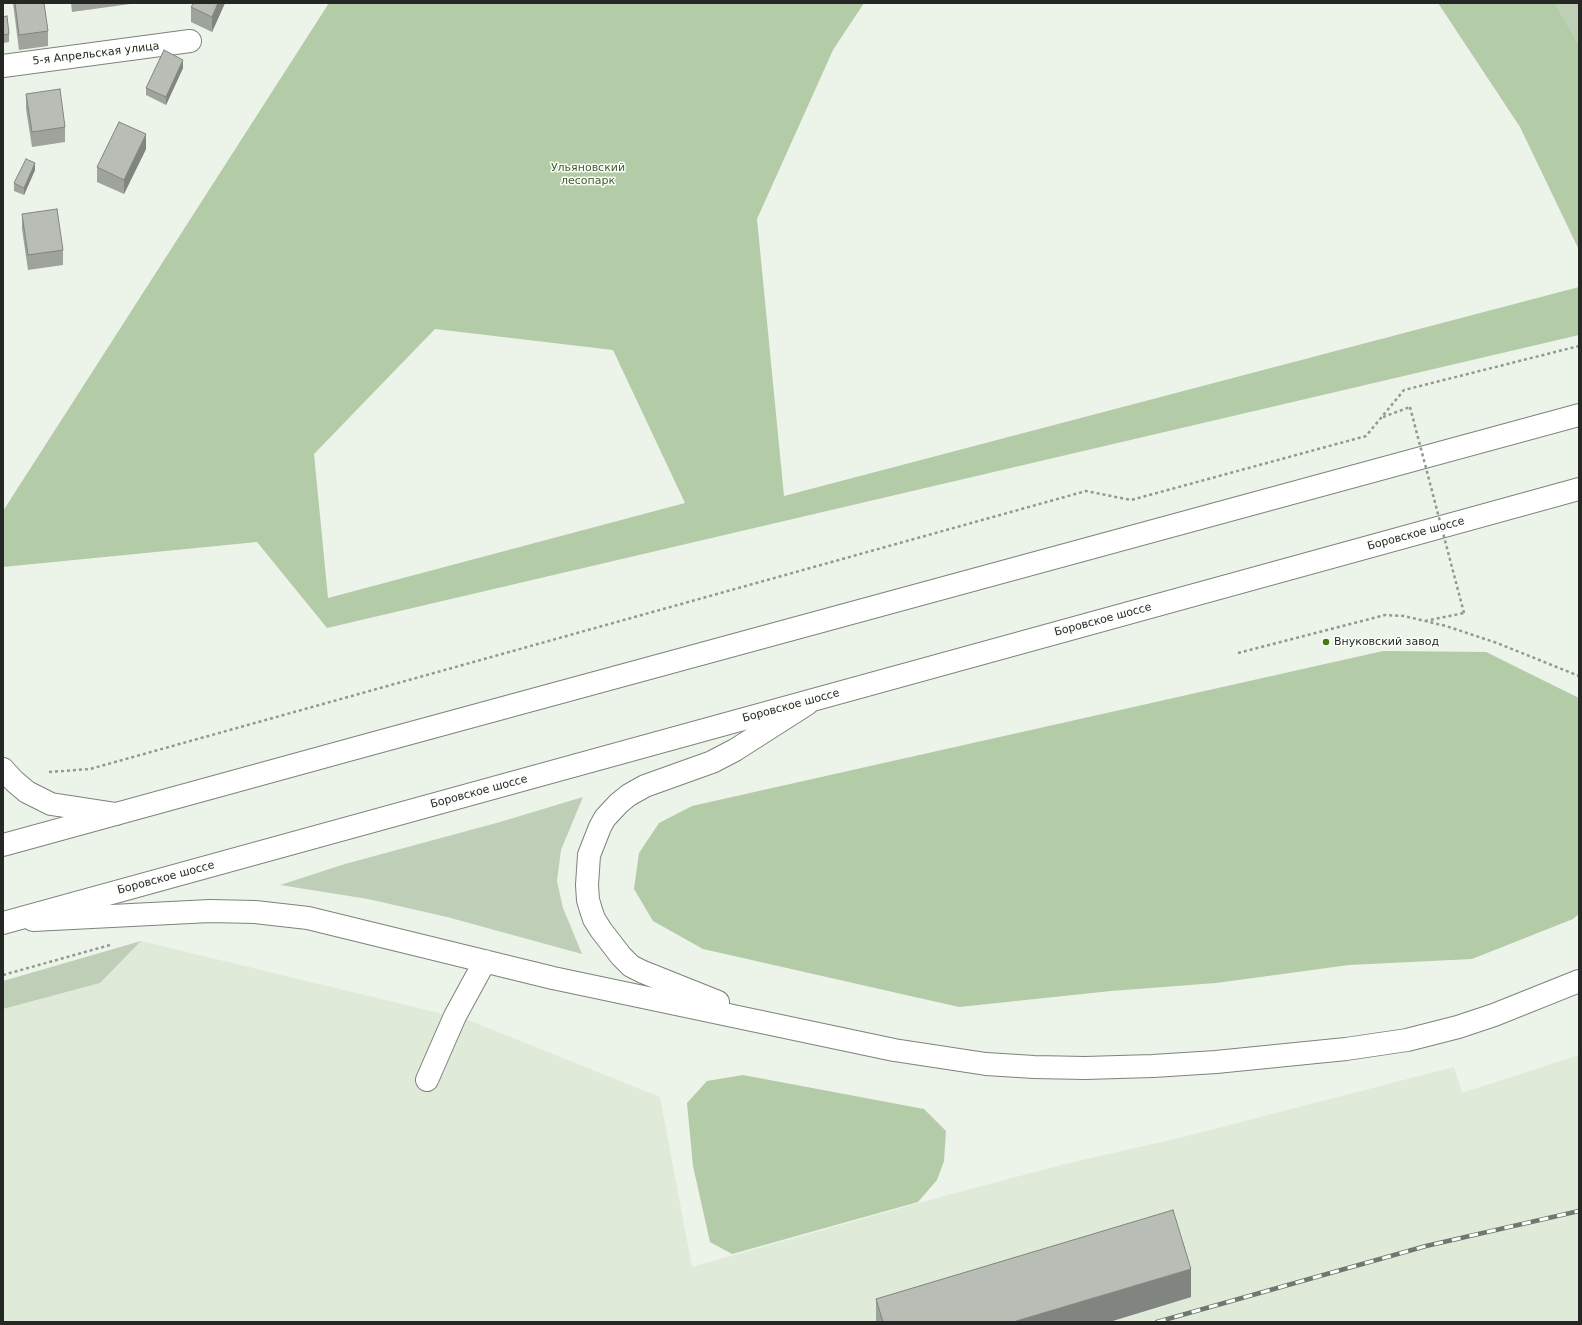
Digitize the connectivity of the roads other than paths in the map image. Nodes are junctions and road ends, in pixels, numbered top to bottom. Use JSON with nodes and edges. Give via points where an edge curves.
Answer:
{"nodes":[{"id":1,"x":190,"y":41,"type":"dead end"},
{"id":2,"x":3,"y":66,"type":"edge"},
{"id":3,"x":1579,"y":415,"type":"edge"},
{"id":4,"x":1579,"y":489,"type":"edge"},
{"id":5,"x":814,"y":700,"type":"junction"},
{"id":6,"x":3,"y":769,"type":"edge"},
{"id":7,"x":116,"y":814,"type":"junction"},
{"id":8,"x":3,"y":845,"type":"edge"},
{"id":9,"x":8,"y":922,"type":"edge"},
{"id":10,"x":485,"y":960,"type":"junction"},
{"id":11,"x":1579,"y":981,"type":"edge"},
{"id":12,"x":777,"y":1025,"type":"junction"},
{"id":13,"x":427,"y":1080,"type":"dead end"}],
"edges":[{"from":1,"to":2,"type":"main road","name":"5-я Апрельская улица"},
{"from":3,"to":7,"type":"main road"},
{"from":4,"to":5,"type":"main road","name":"Боровское шоссе"},
{"from":5,"to":9,"type":"main road","name":"Боровское шоссе"},
{"from":5,"to":12,"type":"main road","via":[[712,762],[645,786],[629,795],[602,822],[592,846],[588,866],[586,885],[594,920],[631,966]]},
{"from":6,"to":7,"type":"main road","via":[[27,792],[51,804]]},
{"from":7,"to":8,"type":"main road"},
{"from":9,"to":10,"type":"main road","via":[[210,911],[256,912],[321,920]]},
{"from":10,"to":12,"type":"main road","via":[[553,978]]},
{"from":10,"to":13,"type":"main road","via":[[455,1016]]},
{"from":11,"to":12,"type":"main road","via":[[1494,1015],[1407,1040],[1281,1056],[1153,1066],[1077,1068],[986,1064],[894,1050]]}]}
